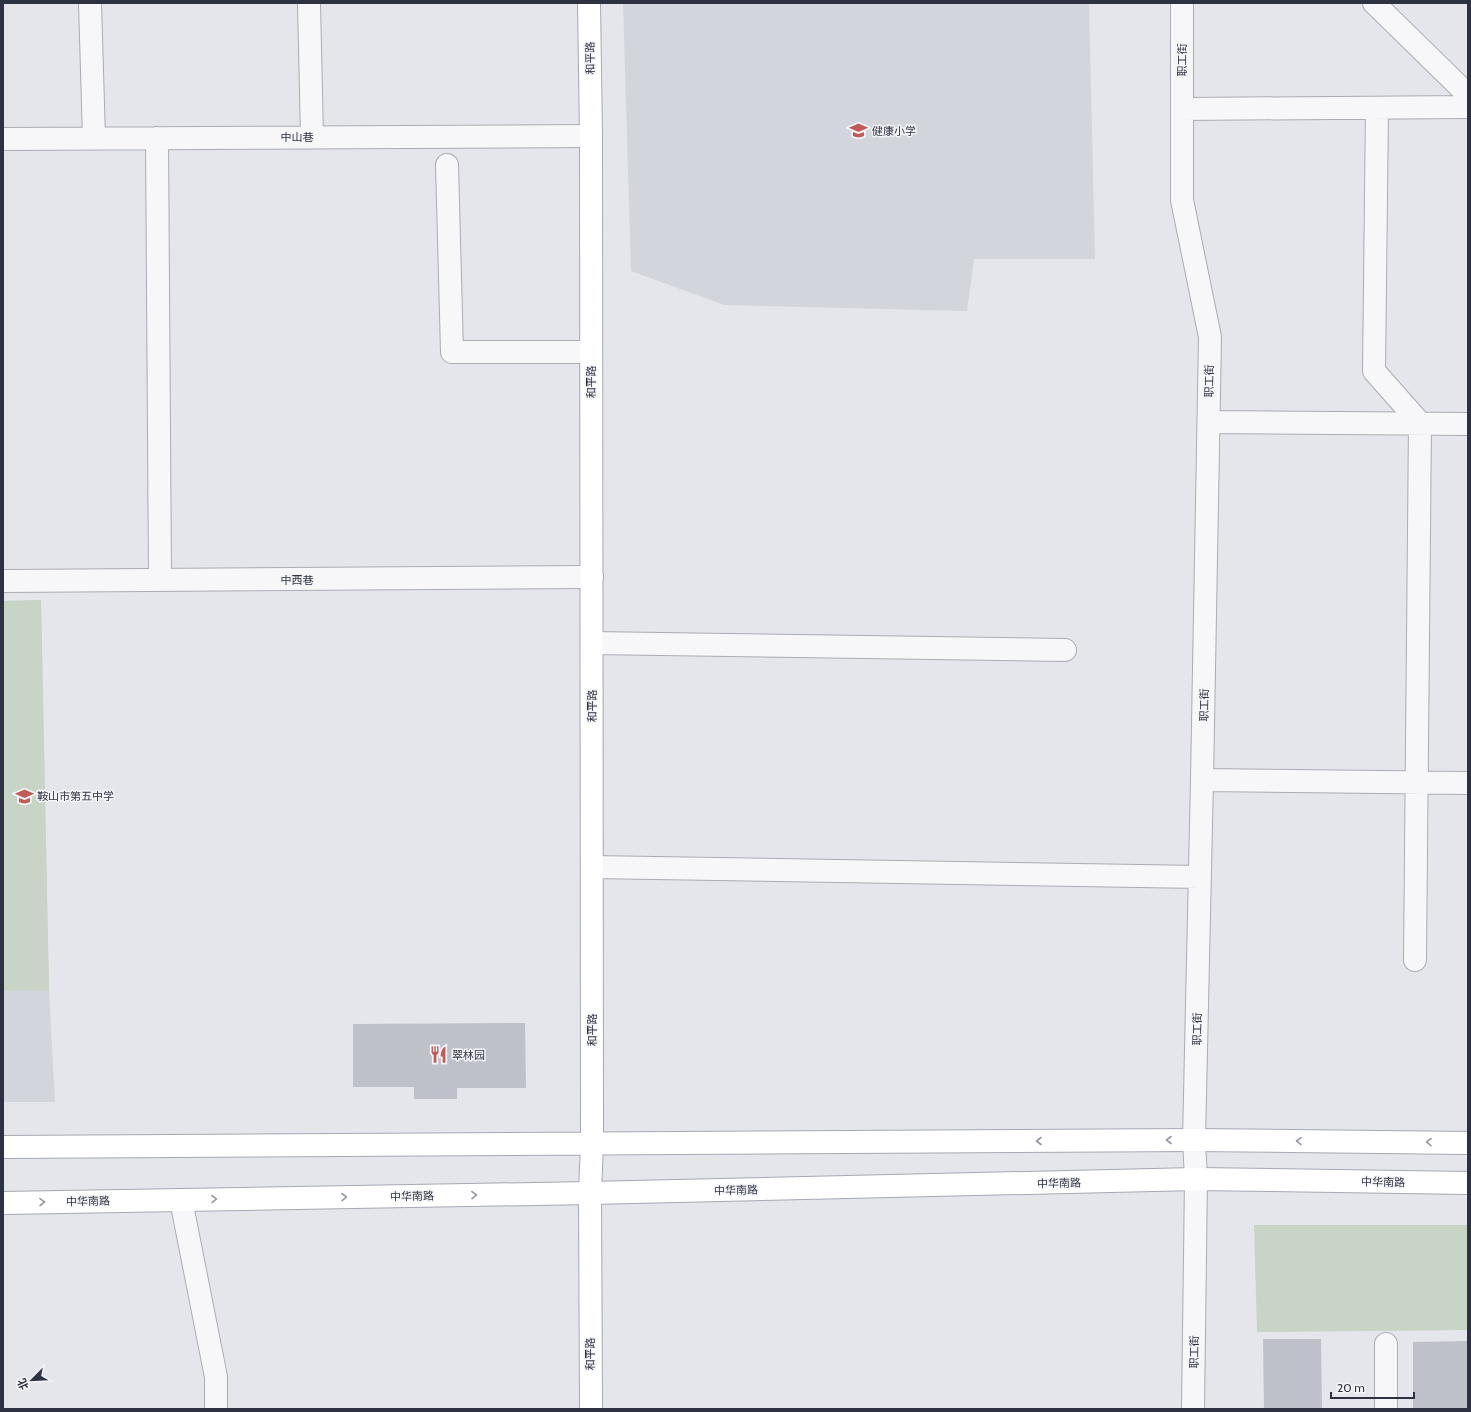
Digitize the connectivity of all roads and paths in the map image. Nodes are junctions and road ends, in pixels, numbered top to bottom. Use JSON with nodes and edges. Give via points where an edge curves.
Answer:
{"nodes":[{"id":1,"x":90,"y":3,"type":"edge"},
{"id":2,"x":309,"y":3,"type":"edge"},
{"id":3,"x":589,"y":3,"type":"edge"},
{"id":4,"x":1182,"y":3,"type":"edge"},
{"id":5,"x":1374,"y":3,"type":"edge"},
{"id":6,"x":1468,"y":95,"type":"edge"},
{"id":7,"x":1468,"y":107,"type":"edge"},
{"id":8,"x":1377,"y":108,"type":"junction"},
{"id":9,"x":1182,"y":109,"type":"junction"},
{"id":10,"x":591,"y":136,"type":"junction"},
{"id":11,"x":312,"y":137,"type":"junction"},
{"id":12,"x":94,"y":138,"type":"junction"},
{"id":13,"x":157,"y":138,"type":"junction"},
{"id":14,"x":3,"y":139,"type":"edge"},
{"id":15,"x":447,"y":165,"type":"dead end"},
{"id":16,"x":591,"y":352,"type":"junction"},
{"id":17,"x":1209,"y":422,"type":"junction"},
{"id":18,"x":1420,"y":424,"type":"junction"},
{"id":19,"x":1468,"y":424,"type":"edge"},
{"id":20,"x":592,"y":577,"type":"junction"},
{"id":21,"x":160,"y":580,"type":"junction"},
{"id":22,"x":3,"y":581,"type":"edge"},
{"id":23,"x":592,"y":643,"type":"junction"},
{"id":24,"x":1065,"y":650,"type":"dead end"},
{"id":25,"x":1202,"y":780,"type":"junction"},
{"id":26,"x":1416,"y":782,"type":"junction"},
{"id":27,"x":1468,"y":783,"type":"edge"},
{"id":28,"x":592,"y":867,"type":"junction"},
{"id":29,"x":1200,"y":878,"type":"junction"},
{"id":30,"x":1415,"y":960,"type":"dead end"},
{"id":31,"x":1194,"y":1140,"type":"junction"},
{"id":32,"x":592,"y":1143,"type":"junction"},
{"id":33,"x":1468,"y":1143,"type":"edge"},
{"id":34,"x":3,"y":1147,"type":"edge"},
{"id":35,"x":1196,"y":1179,"type":"junction"},
{"id":36,"x":1468,"y":1183,"type":"edge"},
{"id":37,"x":590,"y":1193,"type":"junction"},
{"id":38,"x":181,"y":1200,"type":"junction"},
{"id":39,"x":3,"y":1202,"type":"edge"},
{"id":40,"x":1386,"y":1344,"type":"dead end"},
{"id":41,"x":216,"y":1409,"type":"edge"},
{"id":42,"x":590,"y":1409,"type":"edge"},
{"id":43,"x":1193,"y":1409,"type":"edge"},
{"id":44,"x":1386,"y":1409,"type":"edge"}],
"edges":[{"from":1,"to":12,"type":"street"},
{"from":2,"to":11,"type":"street"},
{"from":3,"to":10,"type":"main road","name":"和平路"},
{"from":4,"to":9,"type":"street","name":"职工街"},
{"from":5,"to":6,"type":"street"},
{"from":7,"to":8,"type":"street"},
{"from":8,"to":9,"type":"street"},
{"from":8,"to":18,"type":"street","via":[[1374,371]]},
{"from":9,"to":17,"type":"street","name":"职工街","via":[[1182,200],[1210,337]]},
{"from":10,"to":11,"type":"street","name":"中山巷"},
{"from":10,"to":16,"type":"main road","name":"和平路"},
{"from":11,"to":13,"type":"street","name":"中山巷"},
{"from":12,"to":13,"type":"street","name":"中山巷"},
{"from":12,"to":14,"type":"street","name":"中山巷"},
{"from":13,"to":21,"type":"street"},
{"from":15,"to":16,"type":"street","via":[[452,352]]},
{"from":16,"to":20,"type":"main road","name":"和平路"},
{"from":17,"to":18,"type":"street"},
{"from":17,"to":25,"type":"street","name":"职工街"},
{"from":18,"to":19,"type":"street"},
{"from":18,"to":26,"type":"street"},
{"from":20,"to":21,"type":"street","name":"中西巷"},
{"from":20,"to":23,"type":"main road","name":"和平路"},
{"from":21,"to":22,"type":"street","name":"中西巷"},
{"from":23,"to":24,"type":"street"},
{"from":23,"to":28,"type":"main road","name":"和平路"},
{"from":25,"to":26,"type":"street"},
{"from":25,"to":29,"type":"street","name":"职工街"},
{"from":26,"to":27,"type":"street"},
{"from":26,"to":30,"type":"street"},
{"from":28,"to":29,"type":"street"},
{"from":28,"to":32,"type":"main road","name":"和平路"},
{"from":29,"to":31,"type":"street","name":"职工街"},
{"from":31,"to":32,"type":"main road","one_way":true},
{"from":33,"to":31,"type":"main road","one_way":true},
{"from":31,"to":35,"type":"street","name":"职工街"},
{"from":32,"to":34,"type":"main road"},
{"from":32,"to":37,"type":"main road","name":"和平路"},
{"from":35,"to":36,"type":"main road","name":"中华南路"},
{"from":35,"to":37,"type":"main road","name":"中华南路"},
{"from":35,"to":43,"type":"street","name":"职工街"},
{"from":38,"to":37,"type":"main road","name":"中华南路","one_way":true},
{"from":37,"to":42,"type":"main road","name":"和平路"},
{"from":39,"to":38,"type":"main road","name":"中华南路","one_way":true},
{"from":38,"to":41,"type":"street","via":[[216,1376]]},
{"from":40,"to":44,"type":"street"}]}
